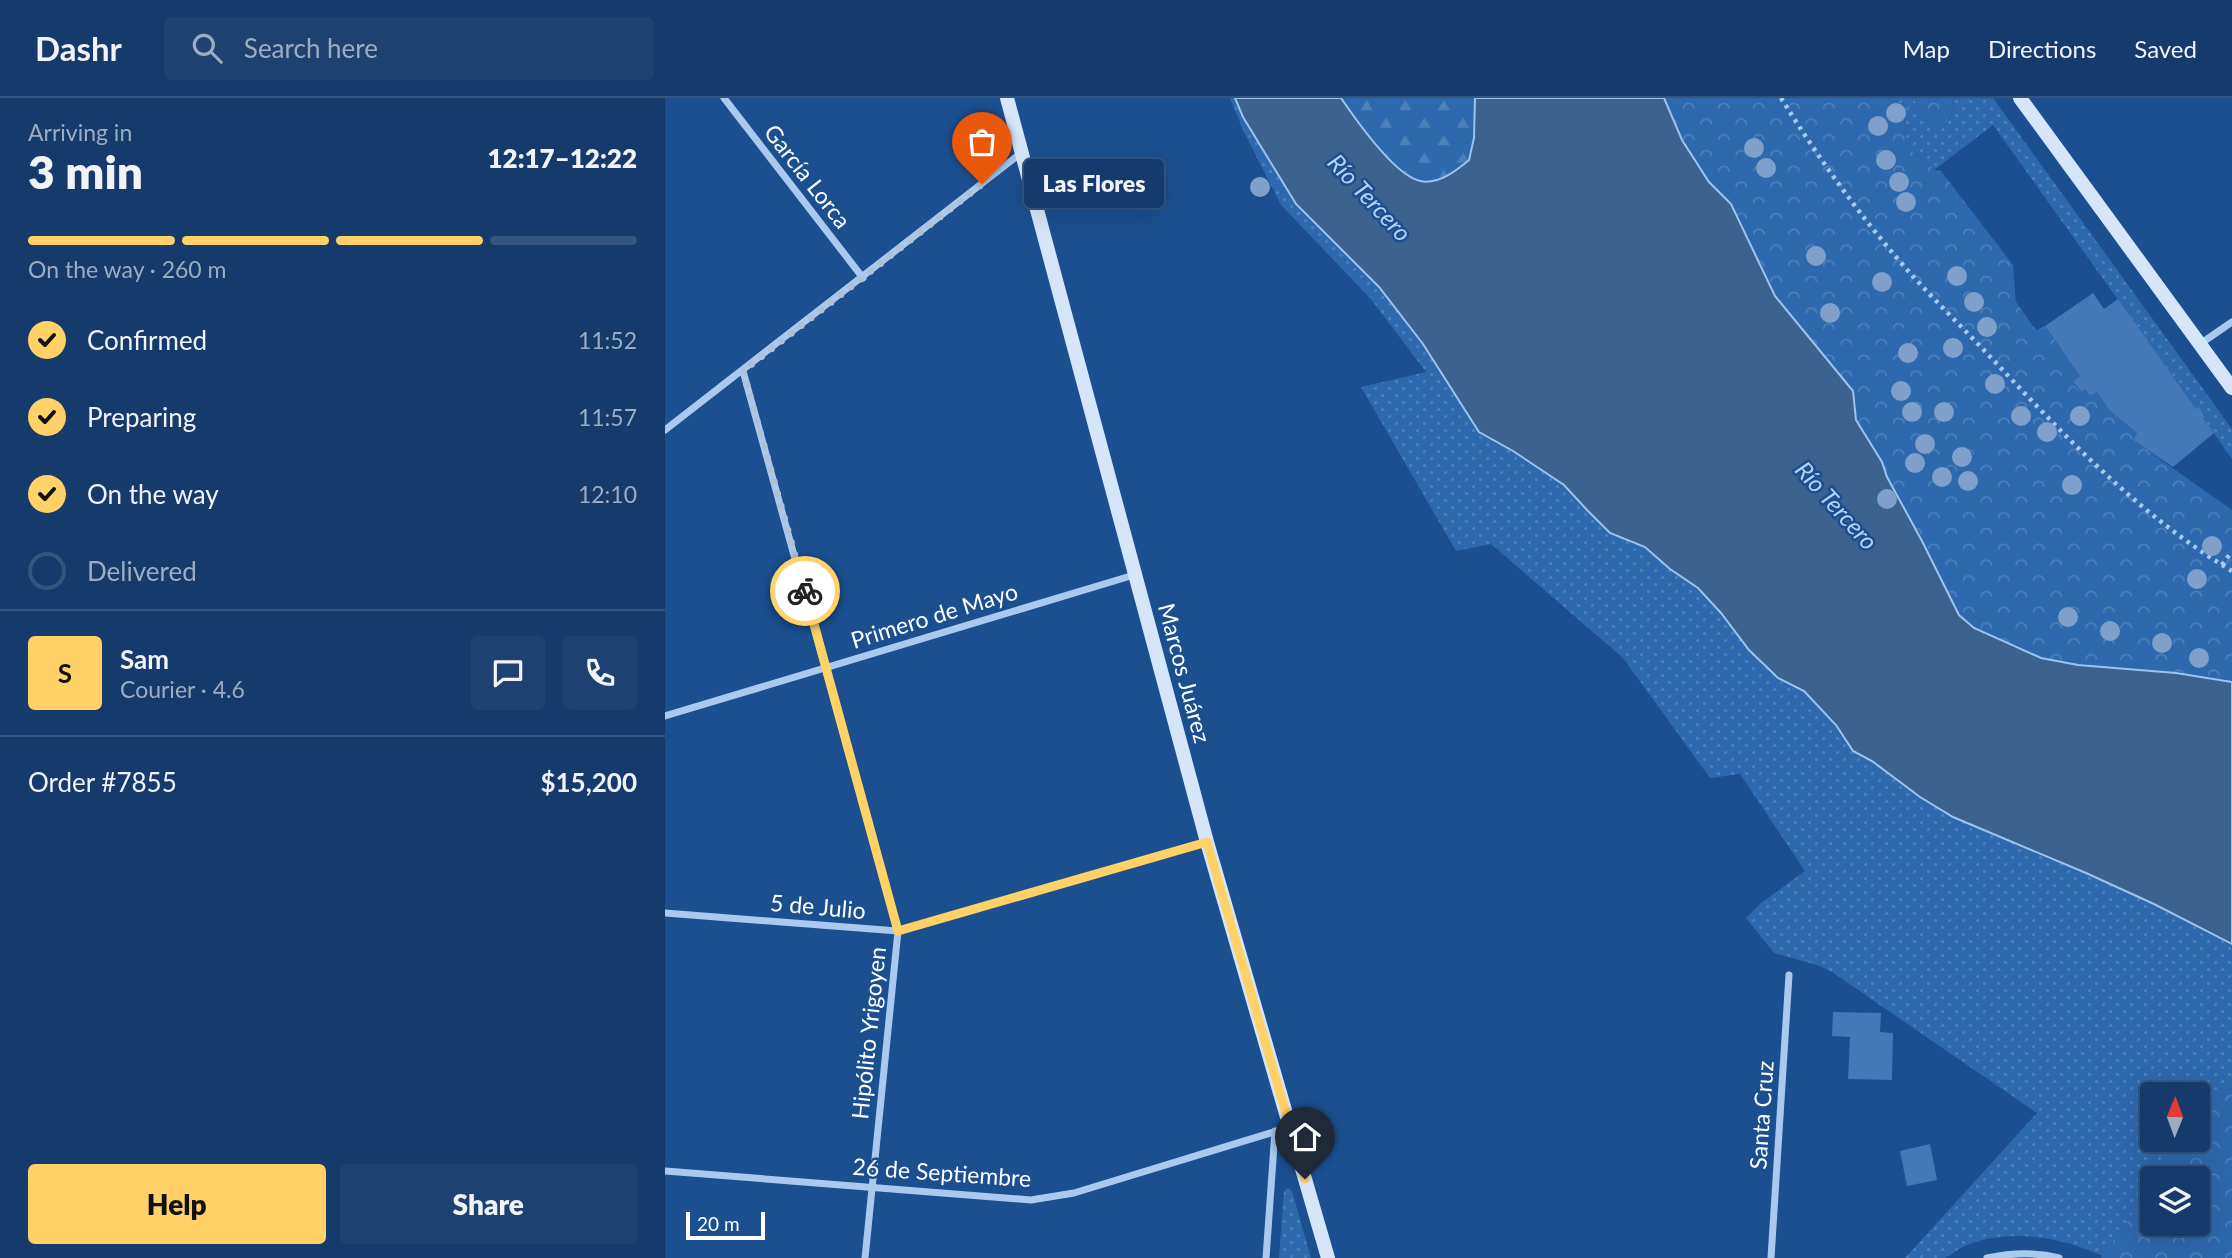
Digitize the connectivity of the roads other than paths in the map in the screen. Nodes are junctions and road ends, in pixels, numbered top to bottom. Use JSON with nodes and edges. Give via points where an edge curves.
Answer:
{"nodes":[{"id":1,"x":724,"y":98,"type":"edge"},
{"id":2,"x":1007,"y":98,"type":"edge"},
{"id":3,"x":2020,"y":98,"type":"edge"},
{"id":4,"x":1022,"y":153,"type":"junction"},
{"id":5,"x":863,"y":278,"type":"junction"},
{"id":6,"x":2232,"y":322,"type":"edge"},
{"id":7,"x":2200,"y":344,"type":"junction"},
{"id":8,"x":743,"y":371,"type":"junction"},
{"id":9,"x":2232,"y":388,"type":"edge"},
{"id":10,"x":665,"y":430,"type":"edge"},
{"id":11,"x":1135,"y":575,"type":"junction"},
{"id":12,"x":826,"y":667,"type":"junction"},
{"id":13,"x":665,"y":716,"type":"edge"},
{"id":14,"x":1207,"y":842,"type":"junction"},
{"id":15,"x":665,"y":913,"type":"edge"},
{"id":16,"x":898,"y":931,"type":"junction"},
{"id":17,"x":1789,"y":975,"type":"dead end"},
{"id":18,"x":1290,"y":1127,"type":"junction"},
{"id":19,"x":1275,"y":1131,"type":"junction"},
{"id":20,"x":665,"y":1171,"type":"edge"},
{"id":21,"x":871,"y":1188,"type":"junction"},
{"id":22,"x":865,"y":1258,"type":"edge"},
{"id":23,"x":1266,"y":1258,"type":"edge"},
{"id":24,"x":1328,"y":1258,"type":"edge"},
{"id":25,"x":1771,"y":1258,"type":"edge"},
{"id":26,"x":1987,"y":1258,"type":"edge"},
{"id":27,"x":2059,"y":1258,"type":"edge"}],
"edges":[{"from":1,"to":5,"type":"street","name":"García Lorca"},
{"from":2,"to":4,"type":"main road","name":"Marcos Juárez"},
{"from":3,"to":7,"type":"main road"},
{"from":4,"to":5,"type":"street"},
{"from":4,"to":11,"type":"main road","name":"Marcos Juárez"},
{"from":5,"to":8,"type":"street"},
{"from":6,"to":7,"type":"street"},
{"from":7,"to":9,"type":"main road"},
{"from":8,"to":10,"type":"street"},
{"from":8,"to":12,"type":"street","name":"Hipólito Yrigoyen"},
{"from":11,"to":12,"type":"street","name":"Primero de Mayo"},
{"from":11,"to":14,"type":"main road","name":"Marcos Juárez"},
{"from":12,"to":13,"type":"street","name":"Primero de Mayo"},
{"from":12,"to":16,"type":"street","name":"Hipólito Yrigoyen"},
{"from":14,"to":16,"type":"street","name":"5 de Julio"},
{"from":14,"to":18,"type":"main road","name":"Marcos Juárez"},
{"from":15,"to":16,"type":"street","name":"5 de Julio"},
{"from":16,"to":21,"type":"street","name":"Hipólito Yrigoyen"},
{"from":17,"to":25,"type":"street","name":"Santa Cruz"},
{"from":18,"to":19,"type":"street","name":"26 de Septiembre"},
{"from":18,"to":24,"type":"main road","name":"Marcos Juárez"},
{"from":19,"to":21,"type":"street","name":"26 de Septiembre","via":[[1074,1193],[1031,1200]]},
{"from":19,"to":23,"type":"street"},
{"from":20,"to":21,"type":"street","name":"26 de Septiembre"},
{"from":21,"to":22,"type":"street","name":"Hipólito Yrigoyen"},
{"from":26,"to":27,"type":"street","via":[[2027,1254]]}]}
